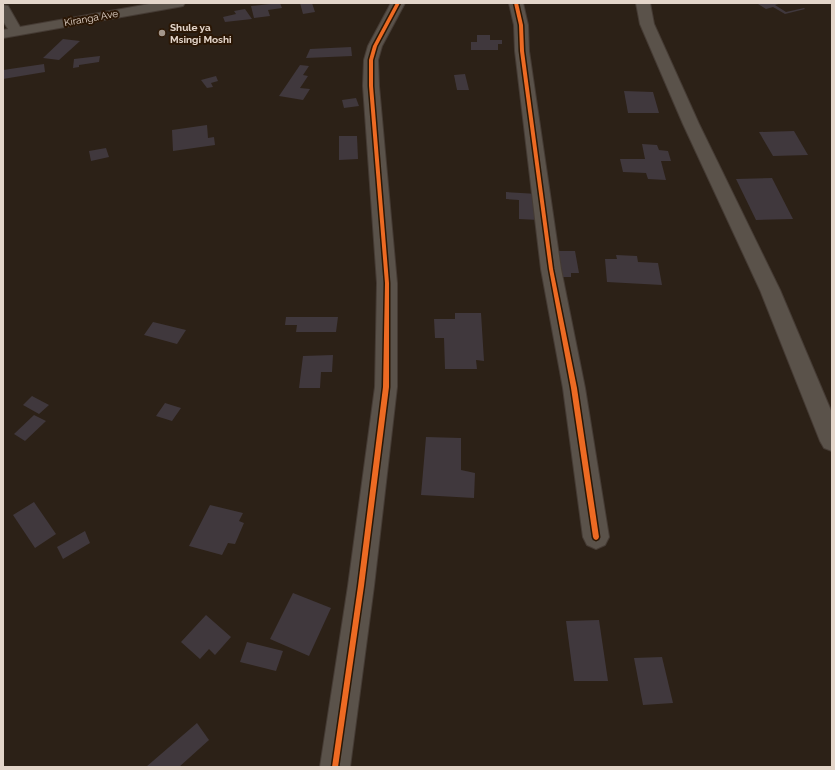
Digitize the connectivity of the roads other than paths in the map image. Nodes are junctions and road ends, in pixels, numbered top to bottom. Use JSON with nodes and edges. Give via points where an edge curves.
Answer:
{"nodes":[{"id":1,"x":178,"y":3,"type":"edge"},
{"id":2,"x":398,"y":3,"type":"edge"},
{"id":3,"x":516,"y":3,"type":"edge"},
{"id":4,"x":643,"y":3,"type":"edge"},
{"id":5,"x":3,"y":8,"type":"edge"},
{"id":6,"x":10,"y":32,"type":"edge"},
{"id":7,"x":832,"y":441,"type":"edge"},
{"id":8,"x":596,"y":537,"type":"dead end"},
{"id":9,"x":335,"y":767,"type":"edge"}],
"edges":[{"from":1,"to":6,"type":"street","name":"Kiranga Ave"},
{"from":2,"to":9,"type":"street","via":[[375,46],[372,60],[371,86],[387,283],[386,387]]},
{"from":3,"to":8,"type":"street","via":[[521,25],[522,51],[551,269],[574,388]]},
{"from":4,"to":7,"type":"street","via":[[647,24],[691,124],[770,290]]},
{"from":5,"to":6,"type":"street"}]}
